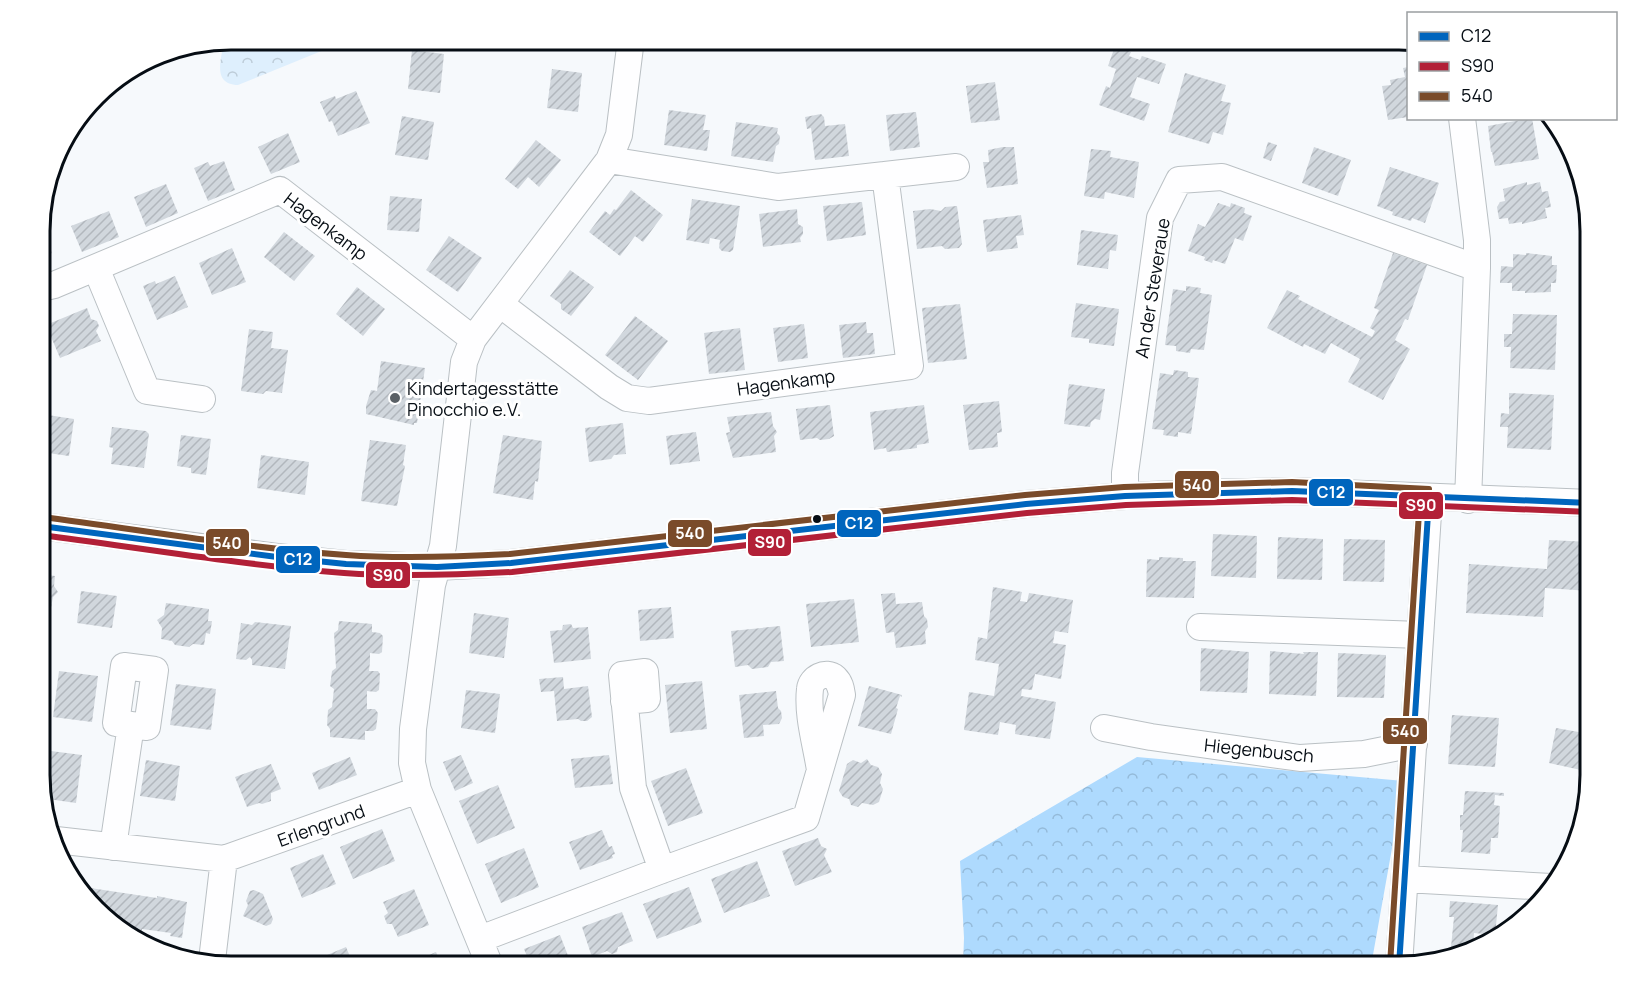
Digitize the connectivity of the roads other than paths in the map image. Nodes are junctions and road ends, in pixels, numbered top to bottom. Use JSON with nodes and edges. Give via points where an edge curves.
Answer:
{"nodes":[{"id":1,"x":630,"y":50,"type":"edge"},
{"id":2,"x":1462,"y":120,"type":"edge"},
{"id":3,"x":609,"y":160,"type":"junction"},
{"id":4,"x":956,"y":167,"type":"dead end"},
{"id":5,"x":885,"y":175,"type":"junction"},
{"id":6,"x":96,"y":268,"type":"junction"},
{"id":7,"x":1477,"y":268,"type":"junction"},
{"id":8,"x":50,"y":286,"type":"edge"},
{"id":9,"x":500,"y":304,"type":"junction"},
{"id":10,"x":473,"y":339,"type":"junction"},
{"id":11,"x":202,"y":399,"type":"dead end"},
{"id":12,"x":1125,"y":496,"type":"junction"},
{"id":13,"x":1429,"y":498,"type":"junction"},
{"id":14,"x":1468,"y":500,"type":"junction"},
{"id":15,"x":1579,"y":503,"type":"edge"},
{"id":16,"x":50,"y":526,"type":"edge"},
{"id":17,"x":437,"y":567,"type":"junction"},
{"id":18,"x":1200,"y":627,"type":"dead end"},
{"id":19,"x":1420,"y":635,"type":"junction"},
{"id":20,"x":624,"y":701,"type":"dead end"},
{"id":21,"x":131,"y":725,"type":"dead end"},
{"id":22,"x":1104,"y":728,"type":"dead end"},
{"id":23,"x":1414,"y":744,"type":"junction"},
{"id":24,"x":820,"y":770,"type":"dead end"},
{"id":25,"x":418,"y":790,"type":"junction"},
{"id":26,"x":62,"y":841,"type":"edge"},
{"id":27,"x":113,"y":847,"type":"junction"},
{"id":28,"x":224,"y":859,"type":"junction"},
{"id":29,"x":662,"y":870,"type":"junction"},
{"id":30,"x":1405,"y":879,"type":"junction"},
{"id":31,"x":1539,"y":888,"type":"edge"},
{"id":32,"x":480,"y":939,"type":"junction"},
{"id":33,"x":213,"y":952,"type":"dead end"},
{"id":34,"x":1400,"y":955,"type":"edge"},
{"id":35,"x":486,"y":956,"type":"edge"}],
"edges":[{"from":1,"to":3,"type":"street","via":[[618,135]]},
{"from":2,"to":7,"type":"street"},
{"from":3,"to":5,"type":"street","via":[[778,187]]},
{"from":3,"to":9,"type":"street"},
{"from":4,"to":5,"type":"street"},
{"from":5,"to":9,"type":"street","name":"Hagenkamp","via":[[910,366],[649,400],[627,398]]},
{"from":6,"to":8,"type":"street","name":"Hagenkamp"},
{"from":6,"to":10,"type":"street","name":"Hagenkamp","via":[[280,190]]},
{"from":6,"to":11,"type":"street","via":[[147,391]]},
{"from":7,"to":12,"type":"street","name":"An der Steveraue","via":[[1222,177],[1179,180],[1160,218]]},
{"from":7,"to":14,"type":"street"},
{"from":9,"to":10,"type":"street"},
{"from":10,"to":17,"type":"street","via":[[464,362],[443,546]]},
{"from":12,"to":13,"type":"street","via":[[1292,491]]},
{"from":12,"to":17,"type":"street","via":[[511,563]]},
{"from":13,"to":14,"type":"street"},
{"from":13,"to":19,"type":"street"},
{"from":14,"to":15,"type":"street"},
{"from":16,"to":17,"type":"street","via":[[277,557]]},
{"from":17,"to":25,"type":"street","via":[[413,729],[412,763]]},
{"from":18,"to":19,"type":"street"},
{"from":19,"to":23,"type":"street"},
{"from":20,"to":29,"type":"street","via":[[633,788]]},
{"from":21,"to":27,"type":"street"},
{"from":22,"to":23,"type":"street","name":"Hiegenbusch","via":[[1300,758],[1364,754]]},
{"from":23,"to":30,"type":"street"},
{"from":24,"to":29,"type":"street","via":[[806,819]]},
{"from":25,"to":28,"type":"street","name":"Erlengrund"},
{"from":25,"to":32,"type":"street"},
{"from":26,"to":27,"type":"street","name":"Erlengrund"},
{"from":27,"to":28,"type":"street","name":"Erlengrund"},
{"from":28,"to":33,"type":"street"},
{"from":29,"to":32,"type":"street"},
{"from":30,"to":31,"type":"street"},
{"from":30,"to":34,"type":"street"},
{"from":32,"to":35,"type":"street"}]}
